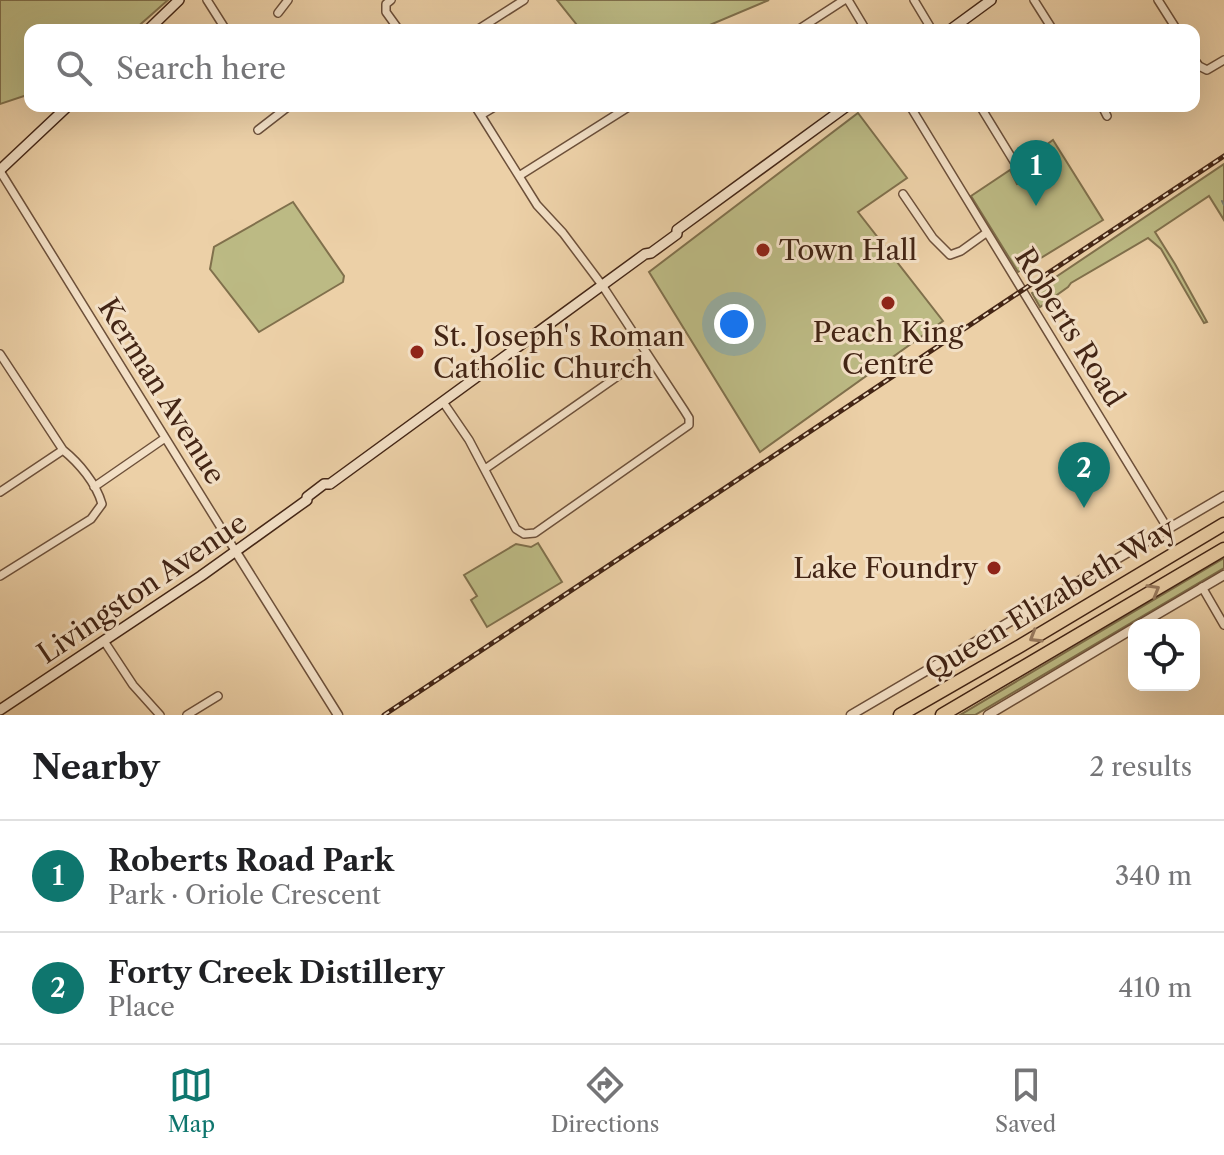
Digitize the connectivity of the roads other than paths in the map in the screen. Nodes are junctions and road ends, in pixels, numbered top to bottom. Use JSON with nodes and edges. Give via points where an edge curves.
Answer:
{"nodes":[{"id":1,"x":179,"y":0,"type":"edge"},
{"id":2,"x":207,"y":0,"type":"edge"},
{"id":3,"x":288,"y":0,"type":"edge"},
{"id":4,"x":391,"y":0,"type":"edge"},
{"id":5,"x":524,"y":0,"type":"edge"},
{"id":6,"x":846,"y":0,"type":"edge"},
{"id":7,"x":914,"y":0,"type":"edge"},
{"id":8,"x":1034,"y":0,"type":"edge"},
{"id":9,"x":1158,"y":0,"type":"edge"},
{"id":10,"x":989,"y":1,"type":"edge"},
{"id":11,"x":278,"y":13,"type":"dead end"},
{"id":12,"x":154,"y":24,"type":"edge"},
{"id":13,"x":222,"y":24,"type":"edge"},
{"id":14,"x":395,"y":24,"type":"edge"},
{"id":15,"x":486,"y":24,"type":"edge"},
{"id":16,"x":808,"y":24,"type":"edge"},
{"id":17,"x":862,"y":24,"type":"edge"},
{"id":18,"x":928,"y":24,"type":"edge"},
{"id":19,"x":958,"y":24,"type":"edge"},
{"id":20,"x":1049,"y":24,"type":"edge"},
{"id":21,"x":1173,"y":24,"type":"edge"},
{"id":22,"x":1224,"y":60,"type":"edge"},
{"id":23,"x":1200,"y":66,"type":"edge"},
{"id":24,"x":62,"y":112,"type":"edge"},
{"id":25,"x":282,"y":112,"type":"edge"},
{"id":26,"x":479,"y":112,"type":"edge"},
{"id":27,"x":486,"y":112,"type":"edge"},
{"id":28,"x":614,"y":112,"type":"edge"},
{"id":29,"x":839,"y":112,"type":"edge"},
{"id":30,"x":914,"y":112,"type":"edge"},
{"id":31,"x":984,"y":112,"type":"edge"},
{"id":32,"x":1105,"y":112,"type":"edge"},
{"id":33,"x":279,"y":114,"type":"joint"},
{"id":34,"x":481,"y":115,"type":"junction"},
{"id":35,"x":1107,"y":116,"type":"dead end"},
{"id":36,"x":258,"y":130,"type":"dead end"},
{"id":37,"x":0,"y":171,"type":"edge"},
{"id":38,"x":1021,"y":173,"type":"dead end"},
{"id":39,"x":519,"y":176,"type":"junction"},
{"id":40,"x":903,"y":194,"type":"dead end"},
{"id":41,"x":986,"y":233,"type":"junction"},
{"id":42,"x":602,"y":285,"type":"junction"},
{"id":43,"x":0,"y":354,"type":"edge"},
{"id":44,"x":648,"y":355,"type":"junction"},
{"id":45,"x":443,"y":402,"type":"junction"},
{"id":46,"x":165,"y":438,"type":"junction"},
{"id":47,"x":63,"y":450,"type":"junction"},
{"id":48,"x":485,"y":469,"type":"junction"},
{"id":49,"x":94,"y":487,"type":"junction"},
{"id":50,"x":0,"y":492,"type":"edge"},
{"id":51,"x":1224,"y":496,"type":"edge"},
{"id":52,"x":1224,"y":524,"type":"edge"},
{"id":53,"x":1168,"y":529,"type":"junction"},
{"id":54,"x":1224,"y":549,"type":"edge"},
{"id":55,"x":236,"y":552,"type":"junction"},
{"id":56,"x":1224,"y":575,"type":"edge"},
{"id":57,"x":0,"y":576,"type":"edge"},
{"id":58,"x":1202,"y":587,"type":"junction"},
{"id":59,"x":1149,"y":619,"type":"edge"},
{"id":60,"x":1224,"y":625,"type":"edge"},
{"id":61,"x":1128,"y":632,"type":"edge"},
{"id":62,"x":104,"y":641,"type":"junction"},
{"id":63,"x":218,"y":696,"type":"dead end"},
{"id":64,"x":0,"y":710,"type":"edge"},
{"id":65,"x":160,"y":715,"type":"edge"},
{"id":66,"x":187,"y":715,"type":"edge"},
{"id":67,"x":338,"y":715,"type":"edge"},
{"id":68,"x":851,"y":715,"type":"edge"},
{"id":69,"x":900,"y":715,"type":"edge"},
{"id":70,"x":942,"y":715,"type":"edge"},
{"id":71,"x":988,"y":715,"type":"edge"}],
"edges":[{"from":1,"to":12,"type":"main road"},
{"from":2,"to":13,"type":"street"},
{"from":3,"to":11,"type":"street"},
{"from":4,"to":14,"type":"street","via":[[386,12]]},
{"from":5,"to":15,"type":"street"},
{"from":6,"to":16,"type":"street"},
{"from":6,"to":17,"type":"street"},
{"from":7,"to":18,"type":"street"},
{"from":8,"to":20,"type":"street"},
{"from":9,"to":21,"type":"street"},
{"from":10,"to":19,"type":"main road"},
{"from":22,"to":23,"type":"street","via":[[1207,70]]},
{"from":24,"to":37,"type":"main road"},
{"from":25,"to":33,"type":"street"},
{"from":26,"to":34,"type":"street"},
{"from":27,"to":34,"type":"street"},
{"from":28,"to":39,"type":"street"},
{"from":29,"to":42,"type":"main road","name":"Livingston Avenue"},
{"from":30,"to":41,"type":"street","name":"Roberts Road"},
{"from":31,"to":38,"type":"street"},
{"from":32,"to":35,"type":"street"},
{"from":33,"to":36,"type":"street"},
{"from":34,"to":39,"type":"street"},
{"from":37,"to":46,"type":"street","name":"Kerman Avenue"},
{"from":39,"to":42,"type":"street"},
{"from":40,"to":41,"type":"street","via":[[950,255]]},
{"from":41,"to":53,"type":"street","name":"Roberts Road"},
{"from":42,"to":44,"type":"street"},
{"from":42,"to":45,"type":"main road","name":"Livingston Avenue"},
{"from":43,"to":47,"type":"street"},
{"from":44,"to":48,"type":"street"},
{"from":44,"to":48,"type":"street","via":[[689,418],[684,429],[535,533],[516,529]]},
{"from":45,"to":48,"type":"street"},
{"from":45,"to":55,"type":"main road","name":"Livingston Avenue"},
{"from":46,"to":49,"type":"street"},
{"from":46,"to":55,"type":"street","name":"Kerman Avenue"},
{"from":47,"to":49,"type":"street"},
{"from":47,"to":50,"type":"street"},
{"from":49,"to":57,"type":"street","via":[[102,504],[91,519]]},
{"from":51,"to":53,"type":"street"},
{"from":52,"to":69,"type":"highway","name":"Queen Elizabeth Way","one_way":true},
{"from":53,"to":68,"type":"street"},
{"from":70,"to":54,"type":"highway","name":"Queen Elizabeth Way","one_way":true},
{"from":55,"to":62,"type":"main road","name":"Livingston Avenue"},
{"from":55,"to":67,"type":"street","name":"Kerman Avenue"},
{"from":56,"to":58,"type":"street"},
{"from":58,"to":59,"type":"street"},
{"from":58,"to":60,"type":"street"},
{"from":61,"to":71,"type":"street"},
{"from":62,"to":64,"type":"main road","name":"Livingston Avenue"},
{"from":62,"to":65,"type":"street"},
{"from":63,"to":66,"type":"street"}]}
